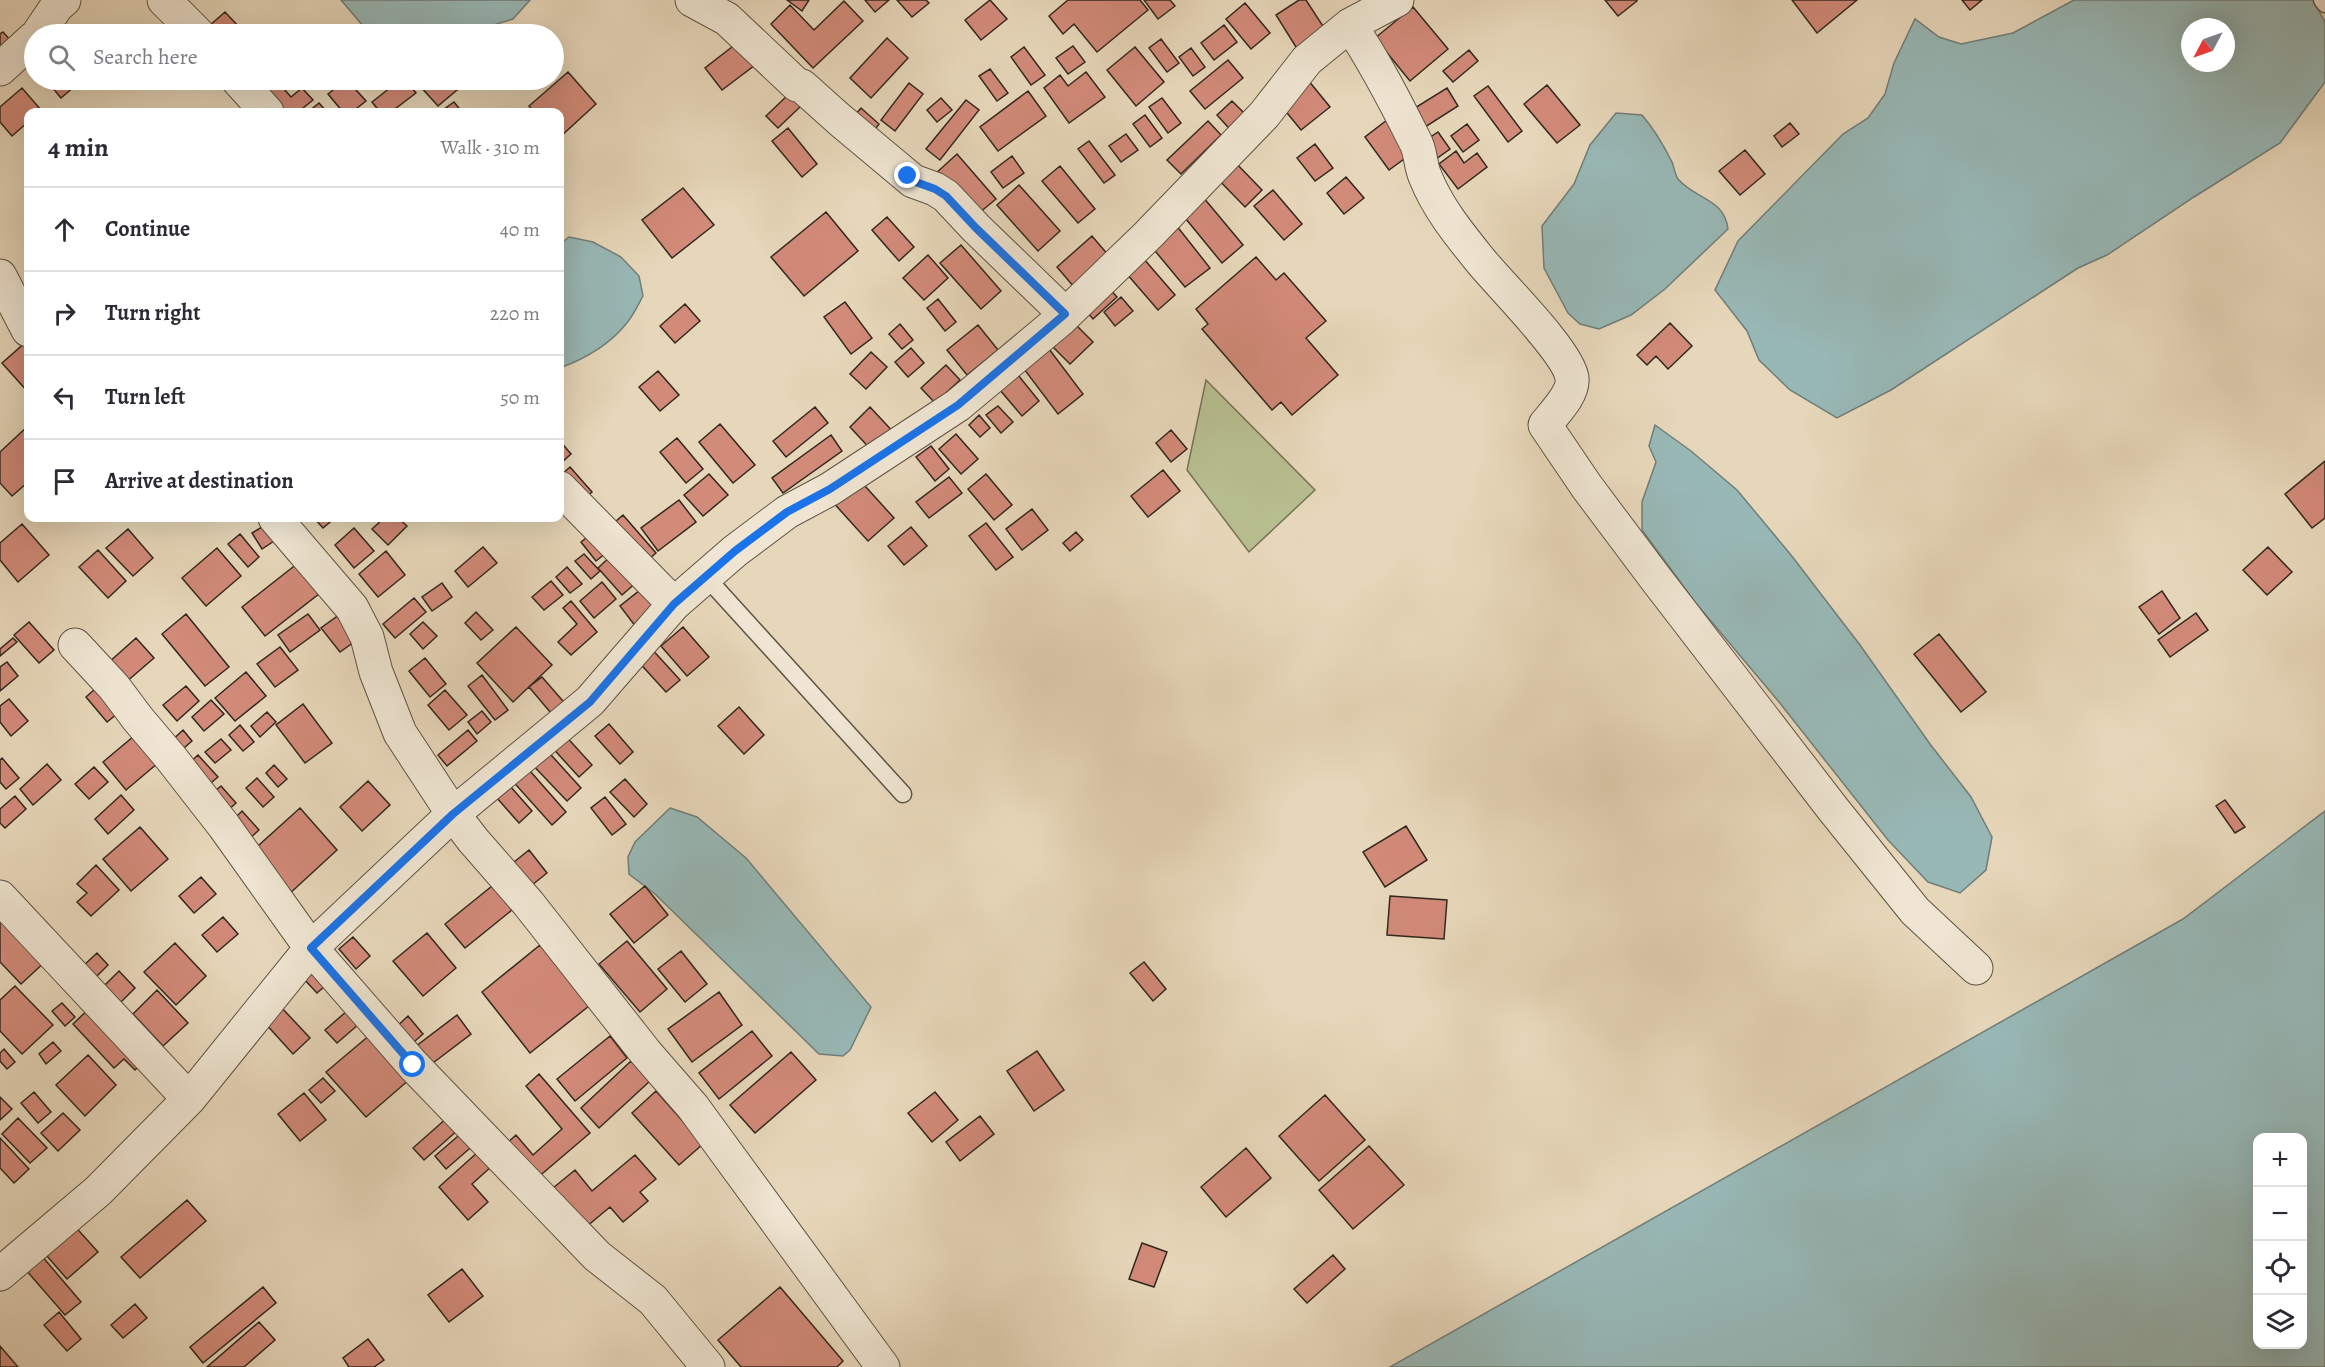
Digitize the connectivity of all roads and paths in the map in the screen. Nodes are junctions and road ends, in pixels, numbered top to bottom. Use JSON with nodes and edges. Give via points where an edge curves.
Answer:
{"nodes":[{"id":1,"x":64,"y":0,"type":"edge"},
{"id":2,"x":164,"y":0,"type":"edge"},
{"id":3,"x":692,"y":0,"type":"edge"},
{"id":4,"x":1398,"y":0,"type":"edge"},
{"id":5,"x":2322,"y":0,"type":"edge"},
{"id":6,"x":2325,"y":4,"type":"edge"},
{"id":7,"x":45,"y":24,"type":"edge"},
{"id":8,"x":188,"y":24,"type":"edge"},
{"id":9,"x":1350,"y":25,"type":"junction"},
{"id":10,"x":24,"y":47,"type":"edge"},
{"id":11,"x":0,"y":69,"type":"edge"},
{"id":12,"x":247,"y":90,"type":"edge"},
{"id":13,"x":263,"y":108,"type":"edge"},
{"id":14,"x":0,"y":276,"type":"edge"},
{"id":15,"x":1065,"y":314,"type":"junction"},
{"id":16,"x":24,"y":322,"type":"edge"},
{"id":17,"x":564,"y":492,"type":"edge"},
{"id":18,"x":278,"y":522,"type":"edge"},
{"id":19,"x":706,"y":577,"type":"junction"},
{"id":20,"x":674,"y":604,"type":"junction"},
{"id":21,"x":75,"y":645,"type":"dead end"},
{"id":22,"x":903,"y":794,"type":"dead end"},
{"id":23,"x":453,"y":814,"type":"junction"},
{"id":24,"x":0,"y":897,"type":"edge"},
{"id":25,"x":311,"y":948,"type":"junction"},
{"id":26,"x":1976,"y":968,"type":"dead end"},
{"id":27,"x":189,"y":1099,"type":"junction"},
{"id":28,"x":0,"y":1274,"type":"edge"},
{"id":29,"x":708,"y":1367,"type":"edge"},
{"id":30,"x":883,"y":1367,"type":"edge"}],
"edges":[{"from":1,"to":7,"type":"street"},
{"from":2,"to":8,"type":"street"},
{"from":3,"to":15,"type":"street","via":[[727,19],[797,85],[913,181],[946,196]]},
{"from":4,"to":9,"type":"street"},
{"from":5,"to":6,"type":"lane"},
{"from":9,"to":15,"type":"street","via":[[1307,60],[1264,115]]},
{"from":9,"to":26,"type":"street","via":[[1377,66],[1417,144],[1424,175],[1444,213],[1567,364],[1571,387],[1545,425],[1649,570],[1833,809],[1915,911]]},
{"from":10,"to":11,"type":"street"},
{"from":12,"to":13,"type":"street"},
{"from":14,"to":16,"type":"street"},
{"from":15,"to":19,"type":"street","via":[[958,405],[830,489],[787,512]]},
{"from":17,"to":20,"type":"street"},
{"from":18,"to":23,"type":"street","via":[[352,608],[368,637],[376,672],[400,733]]},
{"from":19,"to":20,"type":"street"},
{"from":19,"to":22,"type":"lane"},
{"from":20,"to":23,"type":"street","via":[[590,702]]},
{"from":21,"to":25,"type":"street","via":[[114,687],[224,826]]},
{"from":23,"to":25,"type":"street"},
{"from":23,"to":30,"type":"street","via":[[693,1107]]},
{"from":24,"to":27,"type":"street"},
{"from":25,"to":27,"type":"street"},
{"from":25,"to":29,"type":"street","via":[[420,1073],[597,1256],[653,1300]]},
{"from":27,"to":28,"type":"street","via":[[98,1191]]}]}
